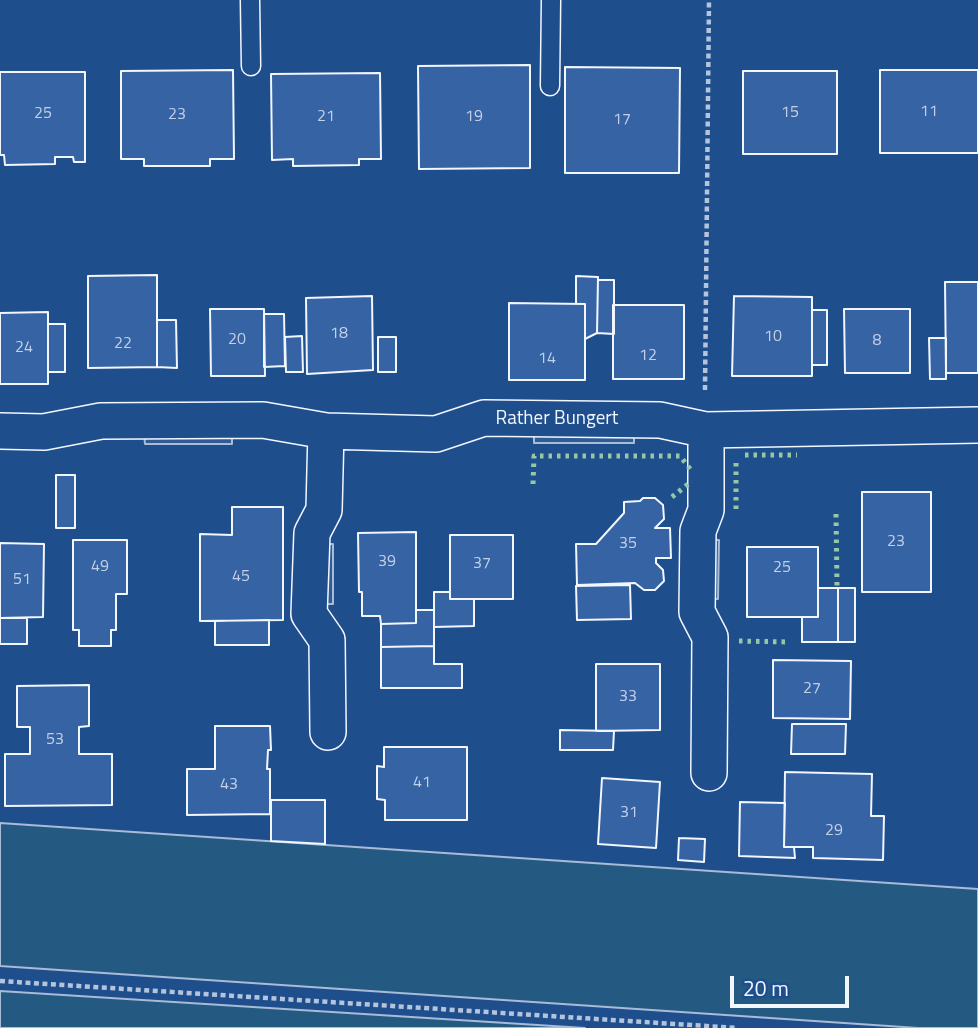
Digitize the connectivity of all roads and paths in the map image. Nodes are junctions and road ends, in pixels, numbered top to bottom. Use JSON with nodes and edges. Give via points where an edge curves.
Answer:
{"nodes":[{"id":1,"x":250,"y":0,"type":"edge"},
{"id":2,"x":551,"y":0,"type":"edge"},
{"id":3,"x":709,"y":0,"type":"edge"},
{"id":4,"x":251,"y":66,"type":"dead end"},
{"id":5,"x":550,"y":86,"type":"dead end"},
{"id":6,"x":978,"y":425,"type":"edge"},
{"id":7,"x":706,"y":430,"type":"junction"},
{"id":8,"x":326,"y":431,"type":"junction"},
{"id":9,"x":0,"y":432,"type":"edge"},
{"id":10,"x":328,"y":732,"type":"dead end"},
{"id":11,"x":709,"y":773,"type":"dead end"},
{"id":12,"x":0,"y":981,"type":"edge"},
{"id":13,"x":710,"y":1027,"type":"edge"},
{"id":14,"x":738,"y":1028,"type":"edge"}],
"edges":[{"from":1,"to":4,"type":"lane"},
{"from":2,"to":5,"type":"lane"},
{"from":3,"to":7,"type":"path"},
{"from":6,"to":7,"type":"street","name":"Rather Bungert"},
{"from":7,"to":8,"type":"street","name":"Rather Bungert","via":[[660,420],[484,418],[436,434]]},
{"from":7,"to":11,"type":"street","via":[[706,510],[698,531],[697,611],[710,636]]},
{"from":8,"to":9,"type":"street","name":"Rather Bungert","via":[[263,421],[101,421],[44,432]]},
{"from":8,"to":10,"type":"street","via":[[324,510],[312,533],[309,614],[327,640]]},
{"from":12,"to":13,"type":"path"},
{"from":13,"to":14,"type":"path"}]}
